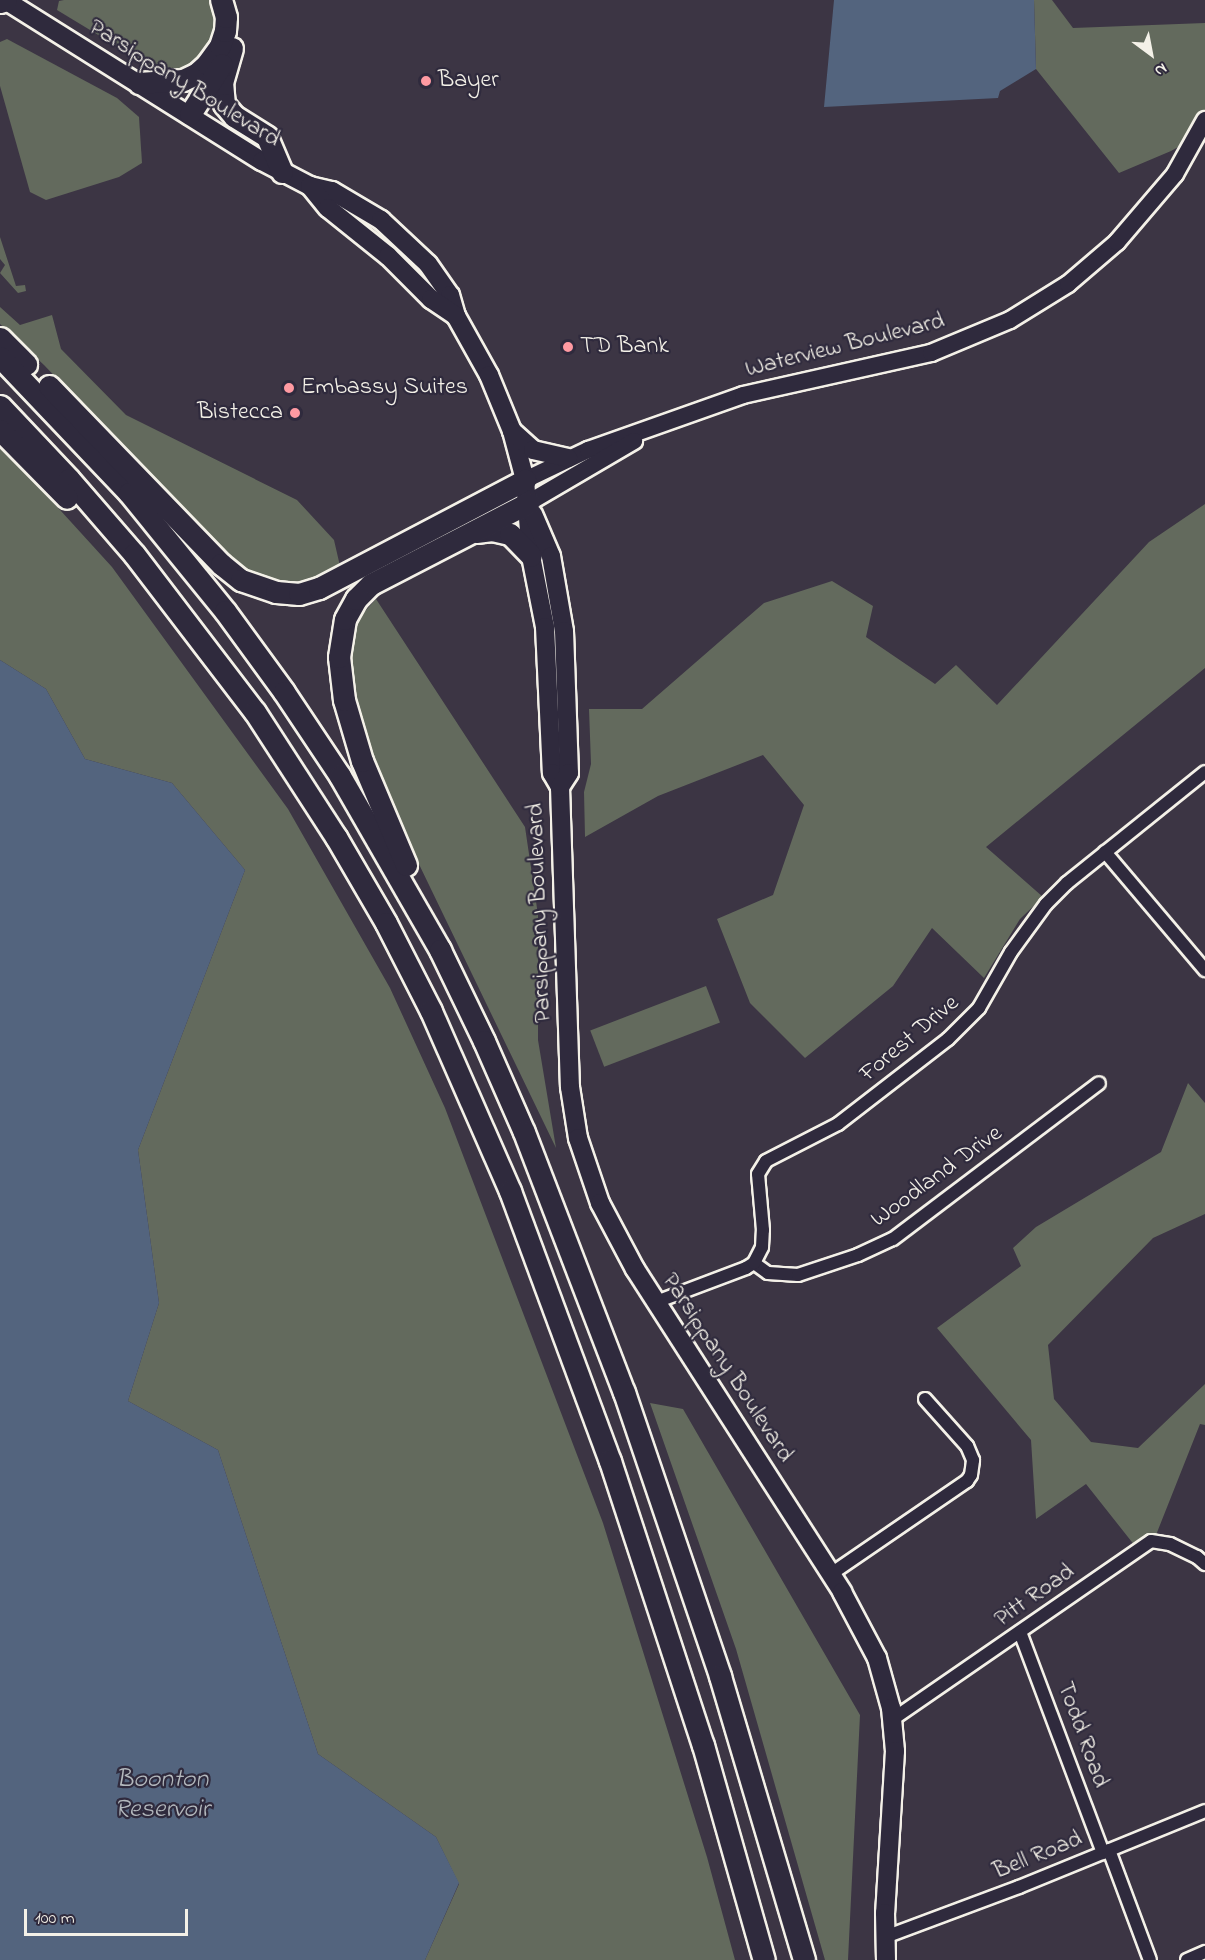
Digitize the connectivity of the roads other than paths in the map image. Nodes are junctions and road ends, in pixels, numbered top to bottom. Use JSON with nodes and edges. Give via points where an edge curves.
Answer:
{"nodes":[{"id":1,"x":5,"y":0,"type":"edge"},
{"id":2,"x":221,"y":0,"type":"edge"},
{"id":3,"x":236,"y":0,"type":"edge"},
{"id":4,"x":0,"y":2,"type":"edge"},
{"id":5,"x":232,"y":48,"type":"junction"},
{"id":6,"x":140,"y":83,"type":"junction"},
{"id":7,"x":190,"y":114,"type":"junction"},
{"id":8,"x":1205,"y":120,"type":"edge"},
{"id":9,"x":282,"y":172,"type":"junction"},
{"id":10,"x":0,"y":338,"type":"edge"},
{"id":11,"x":0,"y":357,"type":"edge"},
{"id":12,"x":0,"y":406,"type":"edge"},
{"id":13,"x":659,"y":426,"type":"junction"},
{"id":14,"x":0,"y":430,"type":"edge"},
{"id":15,"x":512,"y":431,"type":"junction"},
{"id":16,"x":568,"y":458,"type":"junction"},
{"id":17,"x":525,"y":480,"type":"junction"},
{"id":18,"x":528,"y":503,"type":"junction"},
{"id":19,"x":469,"y":533,"type":"junction"},
{"id":20,"x":531,"y":556,"type":"junction"},
{"id":21,"x":283,"y":752,"type":"junction"},
{"id":22,"x":1205,"y":771,"type":"edge"},
{"id":23,"x":560,"y":787,"type":"junction"},
{"id":24,"x":1105,"y":852,"type":"junction"},
{"id":25,"x":1205,"y":970,"type":"edge"},
{"id":26,"x":462,"y":995,"type":"junction"},
{"id":27,"x":1099,"y":1083,"type":"dead end"},
{"id":28,"x":754,"y":1263,"type":"junction"},
{"id":29,"x":656,"y":1302,"type":"junction"},
{"id":30,"x":925,"y":1399,"type":"dead end"},
{"id":31,"x":1205,"y":1564,"type":"edge"},
{"id":32,"x":831,"y":1574,"type":"junction"},
{"id":33,"x":1020,"y":1632,"type":"junction"},
{"id":34,"x":893,"y":1719,"type":"junction"},
{"id":35,"x":1205,"y":1811,"type":"edge"},
{"id":36,"x":1106,"y":1851,"type":"junction"},
{"id":37,"x":885,"y":1937,"type":"junction"},
{"id":38,"x":1205,"y":1952,"type":"edge"},
{"id":39,"x":765,"y":1960,"type":"edge"},
{"id":40,"x":804,"y":1960,"type":"edge"},
{"id":41,"x":886,"y":1960,"type":"edge"},
{"id":42,"x":1150,"y":1960,"type":"edge"},
{"id":43,"x":1187,"y":1960,"type":"edge"}],
"edges":[{"from":1,"to":4,"type":"highway"},
{"from":1,"to":6,"type":"main road","name":"Parsippany Boulevard"},
{"from":2,"to":6,"type":"highway","via":[[225,32],[207,64],[183,80]]},
{"from":3,"to":5,"type":"highway","via":[[238,30]]},
{"from":5,"to":7,"type":"highway"},
{"from":5,"to":9,"type":"highway","via":[[222,82],[224,104],[234,116],[267,137]]},
{"from":6,"to":7,"type":"main road","name":"Parsippany Boulevard"},
{"from":7,"to":9,"type":"main road","name":"Parsippany Boulevard"},
{"from":8,"to":13,"type":"street","name":"Waterview Boulevard","via":[[1175,174],[1117,242],[1068,284],[1010,320],[931,353],[743,395]]},
{"from":9,"to":15,"type":"main road","name":"Parsippany Boulevard","via":[[310,186],[328,208],[381,250],[431,299],[456,316],[489,375]]},
{"from":10,"to":17,"type":"highway","via":[[221,564],[242,580],[265,590],[299,594],[319,588]]},
{"from":11,"to":26,"type":"highway","via":[[129,493],[260,658],[366,819]]},
{"from":12,"to":21,"type":"highway","via":[[159,584]]},
{"from":13,"to":16,"type":"street","name":"Waterview Boulevard"},
{"from":13,"to":18,"type":"street","name":"Waterview Boulevard"},
{"from":14,"to":21,"type":"highway","via":[[120,556]]},
{"from":15,"to":16,"type":"main road","via":[[533,450]]},
{"from":15,"to":17,"type":"main road","name":"Parsippany Boulevard"},
{"from":16,"to":17,"type":"street","name":"Waterview Boulevard"},
{"from":17,"to":18,"type":"main road","name":"Parsippany Boulevard"},
{"from":18,"to":19,"type":"highway"},
{"from":18,"to":20,"type":"main road","name":"Parsippany Boulevard"},
{"from":18,"to":23,"type":"main road","name":"Parsippany Boulevard","via":[[551,556],[564,631],[569,773]]},
{"from":19,"to":20,"type":"highway","via":[[492,530],[510,534]]},
{"from":19,"to":26,"type":"highway","via":[[363,591],[345,619],[339,657],[344,700],[362,761]]},
{"from":20,"to":23,"type":"main road","name":"Parsippany Boulevard","via":[[544,627],[552,773]]},
{"from":21,"to":39,"type":"highway","via":[[386,923],[492,1146],[570,1348],[637,1540],[703,1745]]},
{"from":22,"to":24,"type":"street","name":"Forest Drive"},
{"from":23,"to":29,"type":"main road","name":"Parsippany Boulevard","via":[[573,1116],[600,1203]]},
{"from":24,"to":25,"type":"street"},
{"from":24,"to":28,"type":"street","name":"Forest Drive","via":[[1046,904],[965,1024],[838,1124],[766,1161],[758,1181],[761,1252]]},
{"from":26,"to":40,"type":"highway","via":[[546,1187],[641,1440],[720,1676]]},
{"from":27,"to":28,"type":"street","name":"Woodland Drive","via":[[893,1239],[798,1275],[768,1273]]},
{"from":28,"to":29,"type":"street"},
{"from":29,"to":32,"type":"main road","name":"Parsippany Boulevard"},
{"from":30,"to":32,"type":"street","via":[[967,1446],[973,1460],[971,1474],[967,1481]]},
{"from":31,"to":33,"type":"street","name":"Pitt Road","via":[[1170,1544],[1151,1541]]},
{"from":32,"to":34,"type":"main road","name":"Parsippany Boulevard","via":[[877,1658]]},
{"from":33,"to":34,"type":"street","name":"Pitt Road"},
{"from":33,"to":36,"type":"street","name":"Todd Road"},
{"from":34,"to":37,"type":"main road","name":"Parsippany Boulevard","via":[[896,1751]]},
{"from":35,"to":36,"type":"street","name":"Bell Road"},
{"from":36,"to":37,"type":"street","name":"Bell Road"},
{"from":36,"to":42,"type":"street","name":"Todd Road"},
{"from":37,"to":41,"type":"main road","name":"Parsippany Boulevard"},
{"from":38,"to":43,"type":"street"}]}
